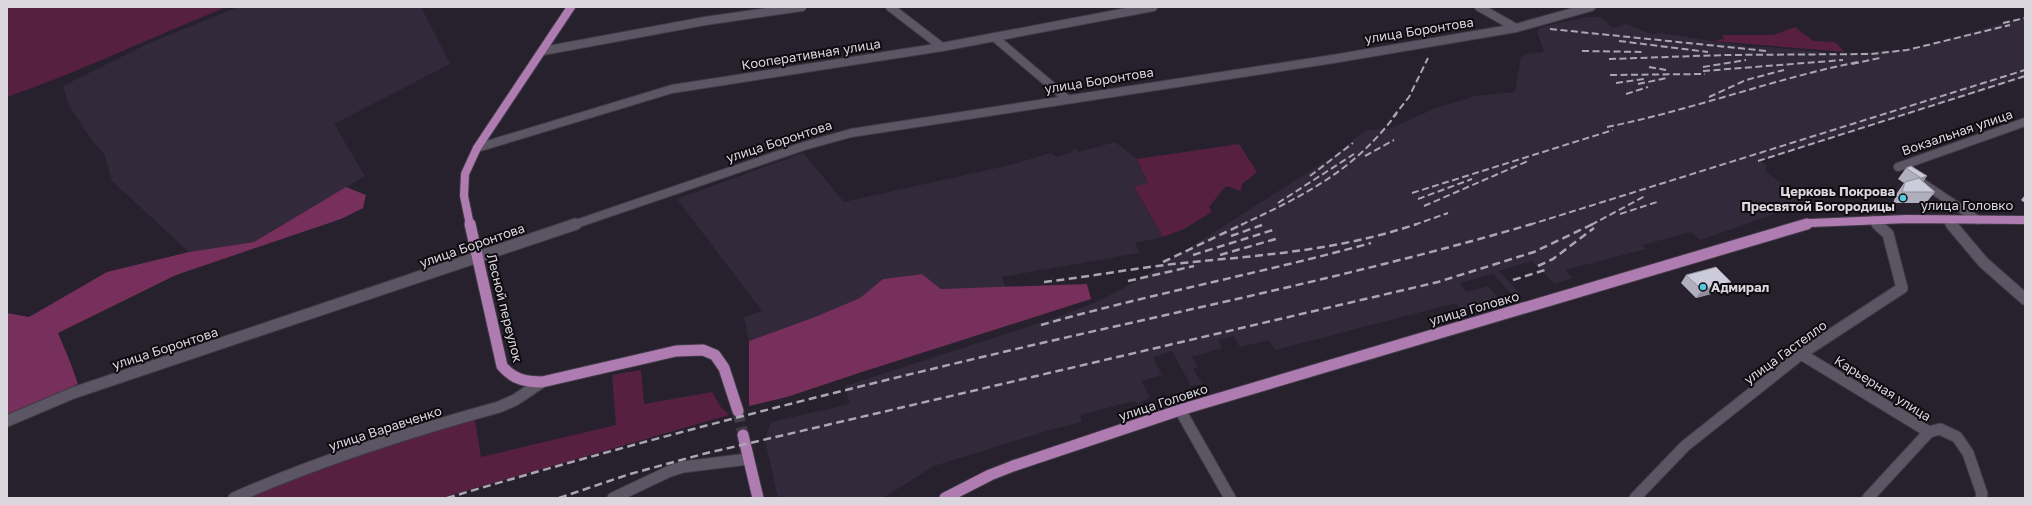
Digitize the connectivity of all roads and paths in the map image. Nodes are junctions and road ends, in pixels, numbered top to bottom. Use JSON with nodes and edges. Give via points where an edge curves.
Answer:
{"nodes":[{"id":1,"x":571,"y":7,"type":"edge"},
{"id":2,"x":802,"y":7,"type":"edge"},
{"id":3,"x":890,"y":7,"type":"edge"},
{"id":4,"x":1096,"y":7,"type":"edge"},
{"id":5,"x":1153,"y":7,"type":"edge"},
{"id":6,"x":1479,"y":7,"type":"edge"},
{"id":7,"x":1590,"y":7,"type":"edge"},
{"id":8,"x":1103,"y":16,"type":"junction"},
{"id":9,"x":1516,"y":28,"type":"junction"},
{"id":10,"x":994,"y":37,"type":"junction"},
{"id":11,"x":942,"y":47,"type":"junction"},
{"id":12,"x":543,"y":51,"type":"junction"},
{"id":13,"x":1067,"y":99,"type":"junction"},
{"id":14,"x":2025,"y":122,"type":"edge"},
{"id":15,"x":477,"y":148,"type":"junction"},
{"id":16,"x":1873,"y":220,"type":"junction"},
{"id":17,"x":1948,"y":220,"type":"junction"},
{"id":18,"x":1978,"y":220,"type":"junction"},
{"id":19,"x":2025,"y":220,"type":"edge"},
{"id":20,"x":477,"y":258,"type":"junction"},
{"id":21,"x":2025,"y":299,"type":"edge"},
{"id":22,"x":1801,"y":354,"type":"junction"},
{"id":23,"x":542,"y":382,"type":"junction"},
{"id":24,"x":1180,"y":410,"type":"junction"},
{"id":25,"x":738,"y":411,"type":"tunnel mouth"},
{"id":26,"x":7,"y":420,"type":"edge"},
{"id":27,"x":1929,"y":432,"type":"junction"},
{"id":28,"x":743,"y":435,"type":"tunnel mouth"},
{"id":29,"x":748,"y":459,"type":"junction"},
{"id":30,"x":234,"y":498,"type":"edge"},
{"id":31,"x":612,"y":498,"type":"edge"},
{"id":32,"x":758,"y":498,"type":"edge"},
{"id":33,"x":945,"y":498,"type":"edge"},
{"id":34,"x":1230,"y":498,"type":"edge"},
{"id":35,"x":1635,"y":498,"type":"edge"},
{"id":36,"x":1868,"y":498,"type":"edge"},
{"id":37,"x":1981,"y":498,"type":"edge"}],
"edges":[{"from":1,"to":12,"type":"main road","name":"Лесной переулок"},
{"from":2,"to":12,"type":"street","via":[[705,21]]},
{"from":3,"to":11,"type":"street"},
{"from":4,"to":8,"type":"street"},
{"from":5,"to":8,"type":"street","name":"Кооперативная улица"},
{"from":6,"to":9,"type":"street"},
{"from":7,"to":9,"type":"street","name":"улица Боронтова"},
{"from":8,"to":10,"type":"street","name":"Кооперативная улица"},
{"from":9,"to":13,"type":"street","name":"улица Боронтова","via":[[1333,59]]},
{"from":10,"to":11,"type":"street","name":"Кооперативная улица"},
{"from":10,"to":13,"type":"street"},
{"from":11,"to":15,"type":"street","name":"Кооперативная улица","via":[[672,89]]},
{"from":12,"to":15,"type":"main road","name":"Лесной переулок"},
{"from":13,"to":20,"type":"street","name":"улица Боронтова","via":[[851,133],[804,146]]},
{"from":14,"to":18,"type":"street","name":"Вокзальная улица","via":[[1898,166]]},
{"from":15,"to":20,"type":"main road","name":"Лесной переулок","via":[[465,174],[464,196]]},
{"from":16,"to":17,"type":"main road","name":"улица Головко"},
{"from":16,"to":22,"type":"street","name":"улица Гастелло","via":[[1888,234],[1902,288]]},
{"from":16,"to":24,"type":"main road","name":"улица Головко","via":[[1811,223]]},
{"from":17,"to":18,"type":"main road","name":"улица Головко"},
{"from":17,"to":21,"type":"street","via":[[1982,262]]},
{"from":18,"to":19,"type":"main road","name":"улица Головко"},
{"from":20,"to":23,"type":"main road","name":"Лесной переулок","via":[[502,366],[507,373],[518,379]]},
{"from":20,"to":26,"type":"street","name":"улица Боронтова","via":[[73,393]]},
{"from":22,"to":27,"type":"street","name":"Карьерная улица"},
{"from":22,"to":35,"type":"street","name":"улица Гастелло","via":[[1685,446]]},
{"from":23,"to":25,"type":"main road","name":"Лесной переулок","via":[[676,351],[706,350],[722,362]]},
{"from":23,"to":30,"type":"street","name":"улица Варавченко","via":[[499,407],[310,466],[281,476]]},
{"from":24,"to":33,"type":"main road","name":"улица Головко","via":[[1013,466]]},
{"from":24,"to":34,"type":"street"},
{"from":27,"to":36,"type":"street"},
{"from":27,"to":37,"type":"street","name":"Карьерная улица","via":[[1940,429],[1957,437],[1968,453],[1982,494]]},
{"from":28,"to":29,"type":"main road"},
{"from":29,"to":31,"type":"street","via":[[683,467],[657,476]]},
{"from":29,"to":32,"type":"main road"}]}
